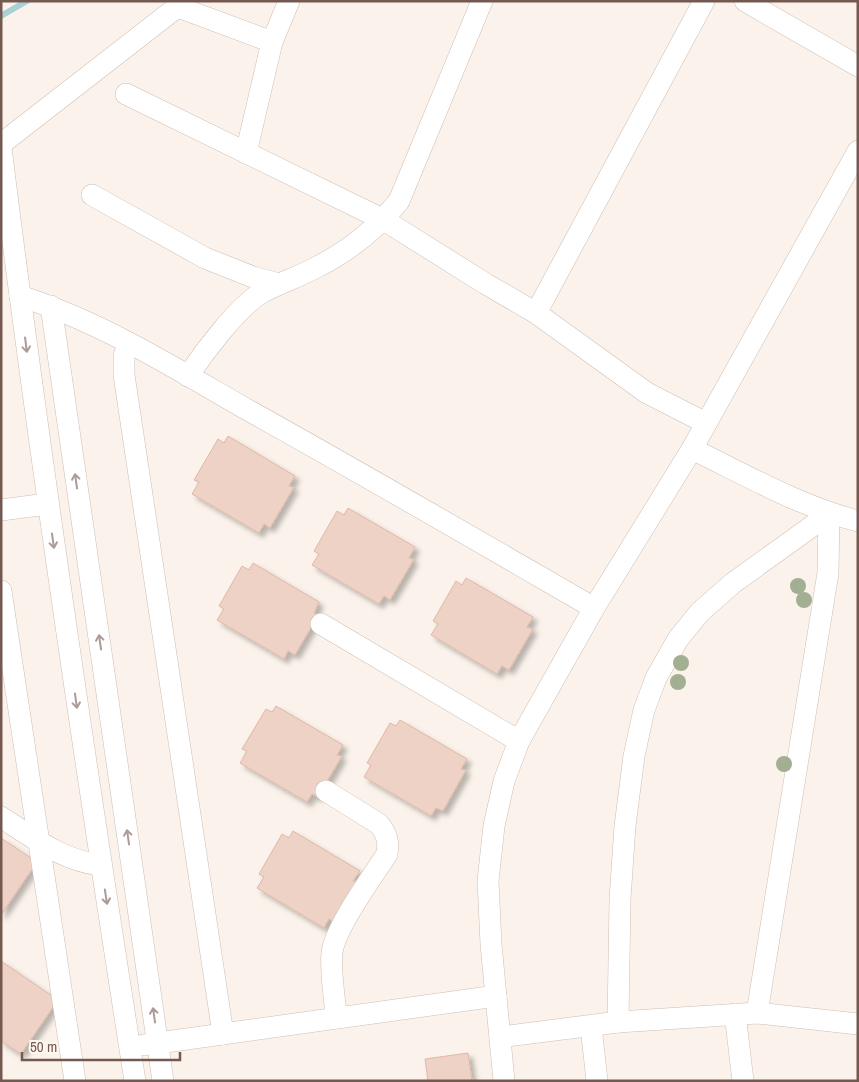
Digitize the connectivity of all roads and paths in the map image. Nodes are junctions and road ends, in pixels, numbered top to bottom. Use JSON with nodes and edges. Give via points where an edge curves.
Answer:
{"nodes":[{"id":1,"x":289,"y":1,"type":"edge"},
{"id":2,"x":482,"y":1,"type":"edge"},
{"id":3,"x":704,"y":1,"type":"edge"},
{"id":4,"x":745,"y":1,"type":"edge"},
{"id":5,"x":181,"y":4,"type":"edge"},
{"id":6,"x":272,"y":42,"type":"junction"},
{"id":7,"x":858,"y":66,"type":"edge"},
{"id":8,"x":126,"y":94,"type":"dead end"},
{"id":9,"x":1,"y":144,"type":"edge"},
{"id":10,"x":1,"y":148,"type":"edge"},
{"id":11,"x":858,"y":151,"type":"edge"},
{"id":12,"x":246,"y":153,"type":"junction"},
{"id":13,"x":4,"y":190,"type":"edge"},
{"id":14,"x":92,"y":195,"type":"dead end"},
{"id":15,"x":384,"y":220,"type":"junction"},
{"id":16,"x":279,"y":284,"type":"junction"},
{"id":17,"x":20,"y":296,"type":"junction"},
{"id":18,"x":51,"y":306,"type":"junction"},
{"id":19,"x":536,"y":313,"type":"junction"},
{"id":20,"x":129,"y":343,"type":"junction"},
{"id":21,"x":188,"y":376,"type":"junction"},
{"id":22,"x":706,"y":423,"type":"junction"},
{"id":23,"x":692,"y":449,"type":"junction"},
{"id":24,"x":47,"y":504,"type":"junction"},
{"id":25,"x":1,"y":510,"type":"edge"},
{"id":26,"x":829,"y":514,"type":"junction"},
{"id":27,"x":858,"y":521,"type":"edge"},
{"id":28,"x":1,"y":591,"type":"edge"},
{"id":29,"x":594,"y":608,"type":"junction"},
{"id":30,"x":321,"y":624,"type":"dead end"},
{"id":31,"x":519,"y":740,"type":"junction"},
{"id":32,"x":326,"y":791,"type":"dead end"},
{"id":33,"x":1,"y":817,"type":"edge"},
{"id":34,"x":38,"y":840,"type":"junction"},
{"id":35,"x":100,"y":865,"type":"junction"},
{"id":36,"x":496,"y":996,"type":"junction"},
{"id":37,"x":757,"y":1013,"type":"junction"},
{"id":38,"x":735,"y":1014,"type":"junction"},
{"id":39,"x":336,"y":1018,"type":"junction"},
{"id":40,"x":618,"y":1022,"type":"junction"},
{"id":41,"x":858,"y":1024,"type":"edge"},
{"id":42,"x":591,"y":1026,"type":"junction"},
{"id":43,"x":223,"y":1034,"type":"junction"},
{"id":44,"x":500,"y":1037,"type":"junction"},
{"id":45,"x":158,"y":1043,"type":"junction"},
{"id":46,"x":130,"y":1046,"type":"junction"},
{"id":47,"x":75,"y":1081,"type":"edge"},
{"id":48,"x":135,"y":1081,"type":"edge"},
{"id":49,"x":163,"y":1081,"type":"edge"},
{"id":50,"x":504,"y":1081,"type":"edge"},
{"id":51,"x":597,"y":1081,"type":"edge"},
{"id":52,"x":743,"y":1081,"type":"edge"}],
"edges":[{"from":1,"to":6,"type":"street"},
{"from":2,"to":15,"type":"street","via":[[399,201]]},
{"from":3,"to":19,"type":"street"},
{"from":4,"to":7,"type":"street"},
{"from":5,"to":6,"type":"street"},
{"from":5,"to":9,"type":"street"},
{"from":6,"to":12,"type":"street"},
{"from":8,"to":12,"type":"street"},
{"from":10,"to":13,"type":"street"},
{"from":11,"to":22,"type":"street"},
{"from":12,"to":15,"type":"street"},
{"from":13,"to":17,"type":"street"},
{"from":14,"to":16,"type":"street","via":[[205,258]]},
{"from":15,"to":16,"type":"street","via":[[341,253]]},
{"from":15,"to":19,"type":"street"},
{"from":16,"to":21,"type":"street","via":[[248,303],[201,356]]},
{"from":17,"to":18,"type":"street"},
{"from":17,"to":24,"type":"street","one_way":true},
{"from":18,"to":20,"type":"street"},
{"from":45,"to":18,"type":"street","one_way":true},
{"from":19,"to":22,"type":"street","via":[[647,393]]},
{"from":20,"to":21,"type":"street"},
{"from":20,"to":43,"type":"street","via":[[124,356],[124,375]]},
{"from":21,"to":29,"type":"street"},
{"from":22,"to":23,"type":"street"},
{"from":23,"to":26,"type":"street"},
{"from":23,"to":29,"type":"street"},
{"from":24,"to":25,"type":"street"},
{"from":24,"to":35,"type":"street","one_way":true},
{"from":26,"to":27,"type":"street"},
{"from":26,"to":37,"type":"street","via":[[828,573]]},
{"from":26,"to":40,"type":"street","via":[[733,583],[700,612],[678,639],[656,678],[644,710],[634,756],[625,826]]},
{"from":28,"to":34,"type":"street"},
{"from":29,"to":31,"type":"street"},
{"from":30,"to":31,"type":"street"},
{"from":31,"to":36,"type":"street","via":[[504,781],[494,826],[488,881]]},
{"from":32,"to":39,"type":"street","via":[[379,824],[388,846],[388,854],[334,943],[332,962]]},
{"from":33,"to":34,"type":"street"},
{"from":34,"to":35,"type":"street","via":[[76,861]]},
{"from":34,"to":47,"type":"street"},
{"from":35,"to":46,"type":"street","one_way":true},
{"from":36,"to":39,"type":"street"},
{"from":36,"to":44,"type":"street"},
{"from":37,"to":38,"type":"street"},
{"from":37,"to":41,"type":"street"},
{"from":38,"to":40,"type":"street"},
{"from":38,"to":52,"type":"street"},
{"from":39,"to":43,"type":"street"},
{"from":40,"to":42,"type":"street"},
{"from":42,"to":44,"type":"street"},
{"from":42,"to":51,"type":"street"},
{"from":43,"to":45,"type":"street"},
{"from":44,"to":50,"type":"street"},
{"from":45,"to":46,"type":"street"},
{"from":45,"to":49,"type":"street"},
{"from":46,"to":48,"type":"street"}]}
